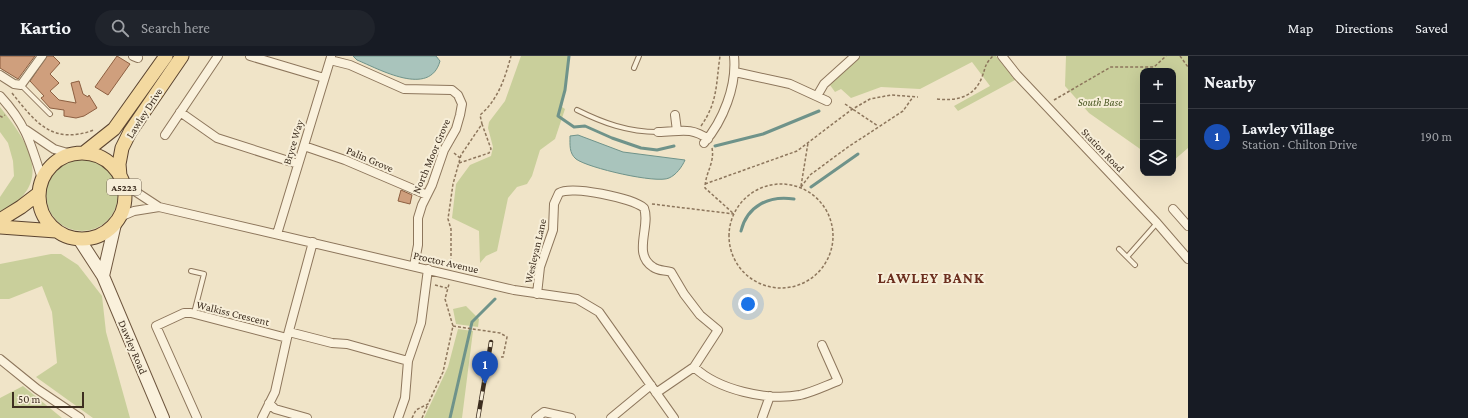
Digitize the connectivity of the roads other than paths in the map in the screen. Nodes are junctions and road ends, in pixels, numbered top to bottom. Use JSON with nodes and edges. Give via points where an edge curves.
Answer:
{"nodes":[{"id":1,"x":42,"y":56,"type":"edge"},
{"id":2,"x":166,"y":56,"type":"edge"},
{"id":3,"x":182,"y":56,"type":"edge"},
{"id":4,"x":218,"y":56,"type":"edge"},
{"id":5,"x":250,"y":56,"type":"edge"},
{"id":6,"x":639,"y":56,"type":"edge"},
{"id":7,"x":734,"y":56,"type":"edge"},
{"id":8,"x":855,"y":56,"type":"edge"},
{"id":9,"x":1002,"y":56,"type":"edge"},
{"id":10,"x":331,"y":58,"type":"edge"},
{"id":11,"x":634,"y":68,"type":"dead end"},
{"id":12,"x":735,"y":72,"type":"junction"},
{"id":13,"x":0,"y":75,"type":"edge"},
{"id":14,"x":324,"y":78,"type":"junction"},
{"id":15,"x":21,"y":85,"type":"junction"},
{"id":16,"x":0,"y":96,"type":"edge"},
{"id":17,"x":817,"y":96,"type":"junction"},
{"id":18,"x":827,"y":101,"type":"dead end"},
{"id":19,"x":577,"y":110,"type":"dead end"},
{"id":20,"x":180,"y":112,"type":"junction"},
{"id":21,"x":50,"y":114,"type":"dead end"},
{"id":22,"x":676,"y":116,"type":"dead end"},
{"id":23,"x":26,"y":129,"type":"junction"},
{"id":24,"x":677,"y":131,"type":"junction"},
{"id":25,"x":658,"y":132,"type":"joint"},
{"id":26,"x":165,"y":135,"type":"dead end"},
{"id":27,"x":304,"y":146,"type":"junction"},
{"id":28,"x":85,"y":152,"type":"junction"},
{"id":29,"x":71,"y":154,"type":"junction"},
{"id":30,"x":298,"y":164,"type":"junction"},
{"id":31,"x":42,"y":179,"type":"junction"},
{"id":32,"x":122,"y":180,"type":"junction"},
{"id":33,"x":38,"y":194,"type":"junction"},
{"id":34,"x":427,"y":195,"type":"junction"},
{"id":35,"x":159,"y":206,"type":"junction"},
{"id":36,"x":1173,"y":209,"type":"dead end"},
{"id":37,"x":0,"y":220,"type":"edge"},
{"id":38,"x":117,"y":220,"type":"junction"},
{"id":39,"x":1157,"y":223,"type":"junction"},
{"id":40,"x":0,"y":226,"type":"edge"},
{"id":41,"x":1188,"y":226,"type":"edge"},
{"id":42,"x":56,"y":230,"type":"junction"},
{"id":43,"x":277,"y":234,"type":"junction"},
{"id":44,"x":79,"y":239,"type":"junction"},
{"id":45,"x":314,"y":242,"type":"junction"},
{"id":46,"x":1119,"y":249,"type":"dead end"},
{"id":47,"x":1127,"y":257,"type":"junction"},
{"id":48,"x":1188,"y":259,"type":"edge"},
{"id":49,"x":1136,"y":265,"type":"dead end"},
{"id":50,"x":414,"y":266,"type":"junction"},
{"id":51,"x":428,"y":269,"type":"junction"},
{"id":52,"x":191,"y":271,"type":"dead end"},
{"id":53,"x":103,"y":276,"type":"junction"},
{"id":54,"x":536,"y":294,"type":"junction"},
{"id":55,"x":194,"y":313,"type":"junction"},
{"id":56,"x":288,"y":335,"type":"junction"},
{"id":57,"x":822,"y":345,"type":"dead end"},
{"id":58,"x":0,"y":359,"type":"edge"},
{"id":59,"x":408,"y":361,"type":"junction"},
{"id":60,"x":694,"y":367,"type":"junction"},
{"id":61,"x":650,"y":385,"type":"junction"},
{"id":62,"x":656,"y":393,"type":"junction"},
{"id":63,"x":770,"y":396,"type":"junction"},
{"id":64,"x":269,"y":403,"type":"junction"},
{"id":65,"x":80,"y":418,"type":"edge"},
{"id":66,"x":163,"y":418,"type":"edge"},
{"id":67,"x":197,"y":418,"type":"edge"},
{"id":68,"x":262,"y":418,"type":"edge"},
{"id":69,"x":307,"y":418,"type":"edge"},
{"id":70,"x":398,"y":418,"type":"edge"},
{"id":71,"x":536,"y":418,"type":"edge"},
{"id":72,"x":571,"y":418,"type":"edge"},
{"id":73,"x":611,"y":418,"type":"edge"},
{"id":74,"x":674,"y":418,"type":"edge"},
{"id":75,"x":762,"y":418,"type":"edge"}],
"edges":[{"from":1,"to":15,"type":"street"},
{"from":2,"to":28,"type":"main road","name":"Lawley Drive","via":[[114,129]]},
{"from":3,"to":32,"type":"main road","name":"Lawley Drive","number":"A5223","via":[[130,132],[122,148]]},
{"from":4,"to":20,"type":"street"},
{"from":5,"to":14,"type":"street"},
{"from":6,"to":11,"type":"lane"},
{"from":7,"to":12,"type":"street"},
{"from":8,"to":17,"type":"street","via":[[824,84]]},
{"from":9,"to":39,"type":"street","name":"Station Road"},
{"from":10,"to":14,"type":"street","name":"Bryce Way"},
{"from":10,"to":34,"type":"street","name":"North Moor Grove","via":[[404,88],[452,90],[458,95],[462,104],[456,129],[444,150]]},
{"from":12,"to":17,"type":"street","via":[[790,84]]},
{"from":12,"to":24,"type":"street","via":[[724,109],[706,141],[698,132]]},
{"from":13,"to":15,"type":"street","via":[[14,84]]},
{"from":14,"to":27,"type":"street","name":"Bryce Way"},
{"from":15,"to":21,"type":"lane"},
{"from":16,"to":23,"type":"street"},
{"from":17,"to":18,"type":"street"},
{"from":19,"to":25,"type":"lane","via":[[625,129]]},
{"from":20,"to":26,"type":"street"},
{"from":20,"to":30,"type":"street","via":[[217,138]]},
{"from":22,"to":24,"type":"street"},
{"from":23,"to":29,"type":"street","via":[[54,149]]},
{"from":23,"to":31,"type":"street"},
{"from":24,"to":25,"type":"street"},
{"from":27,"to":30,"type":"street","name":"Bryce Way"},
{"from":27,"to":34,"type":"street","name":"Palin Grove","via":[[345,160]]},
{"from":28,"to":29,"type":"main road","number":"A5223"},
{"from":28,"to":32,"type":"main road","number":"A5223","via":[[99,156],[111,164]]},
{"from":29,"to":31,"type":"main road","number":"A5223","via":[[54,163]]},
{"from":30,"to":43,"type":"street","name":"Bryce Way"},
{"from":31,"to":33,"type":"main road","number":"A5223"},
{"from":32,"to":35,"type":"street","name":"Proctor Avenue"},
{"from":32,"to":38,"type":"main road","number":"A5223","via":[[124,205]]},
{"from":33,"to":37,"type":"main road","via":[[22,208]]},
{"from":33,"to":42,"type":"main road","number":"A5223","via":[[43,214]]},
{"from":34,"to":50,"type":"street","name":"North Moor Grove","via":[[418,218],[418,245]]},
{"from":35,"to":38,"type":"street","name":"Proctor Avenue","via":[[134,211]]},
{"from":35,"to":43,"type":"street","name":"Proctor Avenue"},
{"from":36,"to":41,"type":"street"},
{"from":38,"to":44,"type":"main road","via":[[105,232],[92,238]]},
{"from":38,"to":53,"type":"street"},
{"from":39,"to":47,"type":"lane"},
{"from":39,"to":48,"type":"street","name":"Station Road"},
{"from":40,"to":42,"type":"main road","number":"A5223"},
{"from":42,"to":44,"type":"main road","number":"A5223"},
{"from":43,"to":45,"type":"street","name":"Proctor Avenue"},
{"from":44,"to":53,"type":"street","name":"Dawley Road"},
{"from":45,"to":50,"type":"street","name":"Proctor Avenue"},
{"from":45,"to":56,"type":"street"},
{"from":46,"to":47,"type":"lane"},
{"from":47,"to":49,"type":"lane"},
{"from":50,"to":51,"type":"street","name":"Proctor Avenue"},
{"from":51,"to":54,"type":"street","name":"Proctor Avenue"},
{"from":51,"to":59,"type":"street","via":[[420,323]]},
{"from":52,"to":55,"type":"lane","via":[[204,274]]},
{"from":53,"to":66,"type":"street","name":"Dawley Road"},
{"from":54,"to":60,"type":"street","name":"Wesleyan Lane","via":[[540,267],[553,230],[554,204],[559,193],[569,189],[635,202],[644,208],[646,213],[643,254],[645,260],[652,267],[671,272],[696,310],[718,330]]},
{"from":54,"to":61,"type":"street","name":"Proctor Avenue","via":[[577,300],[599,312]]},
{"from":55,"to":56,"type":"street","name":"Walkiss Crescent"},
{"from":55,"to":67,"type":"street","name":"Walkiss Crescent","via":[[184,314],[156,326]]},
{"from":56,"to":59,"type":"street","name":"Walkiss Crescent","via":[[347,344]]},
{"from":56,"to":64,"type":"street","via":[[275,392]]},
{"from":57,"to":63,"type":"street","via":[[838,381],[800,395]]},
{"from":58,"to":65,"type":"street","via":[[37,389]]},
{"from":59,"to":70,"type":"street","via":[[405,398]]},
{"from":60,"to":62,"type":"street","name":"Wesleyan Lane"},
{"from":60,"to":63,"type":"street","via":[[703,376],[727,387]]},
{"from":61,"to":62,"type":"street","name":"Proctor Avenue"},
{"from":61,"to":73,"type":"street"},
{"from":62,"to":74,"type":"street","name":"Proctor Avenue"},
{"from":63,"to":75,"type":"street"},
{"from":64,"to":68,"type":"street"},
{"from":64,"to":69,"type":"street","via":[[275,409]]},
{"from":71,"to":72,"type":"street","via":[[544,412]]}]}
